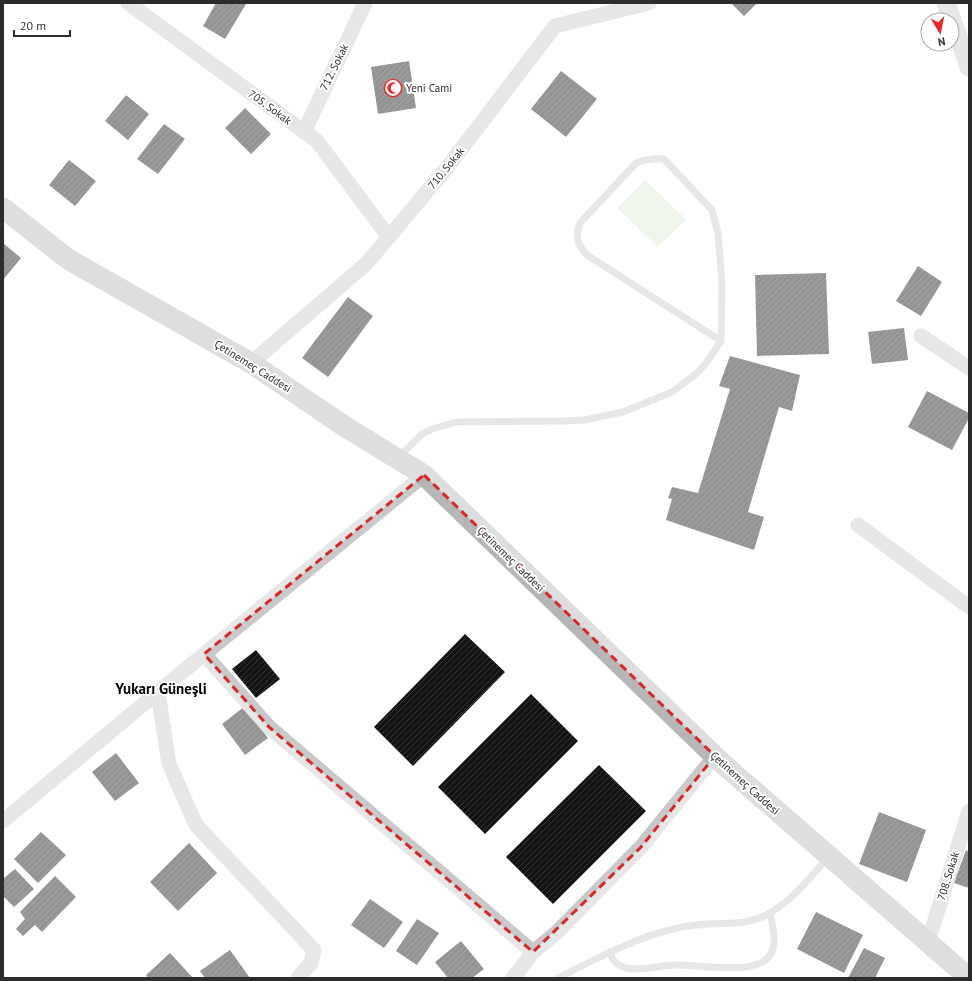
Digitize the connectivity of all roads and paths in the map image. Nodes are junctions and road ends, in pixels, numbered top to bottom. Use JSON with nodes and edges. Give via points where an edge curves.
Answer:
{"nodes":[{"id":1,"x":128,"y":3,"type":"edge"},
{"id":2,"x":365,"y":3,"type":"edge"},
{"id":3,"x":649,"y":3,"type":"edge"},
{"id":4,"x":960,"y":42,"type":"edge"},
{"id":5,"x":969,"y":67,"type":"edge"},
{"id":6,"x":304,"y":132,"type":"junction"},
{"id":7,"x":3,"y":208,"type":"edge"},
{"id":8,"x":388,"y":236,"type":"junction"},
{"id":9,"x":921,"y":336,"type":"dead end"},
{"id":10,"x":721,"y":341,"type":"junction"},
{"id":11,"x":251,"y":363,"type":"junction"},
{"id":12,"x":969,"y":368,"type":"edge"},
{"id":13,"x":397,"y":458,"type":"junction"},
{"id":14,"x":424,"y":475,"type":"junction"},
{"id":15,"x":858,"y":525,"type":"dead end"},
{"id":16,"x":969,"y":607,"type":"edge"},
{"id":17,"x":204,"y":654,"type":"junction"},
{"id":18,"x":158,"y":692,"type":"junction"},
{"id":19,"x":715,"y":756,"type":"junction"},
{"id":20,"x":969,"y":810,"type":"edge"},
{"id":21,"x":3,"y":821,"type":"edge"},
{"id":22,"x":828,"y":856,"type":"junction"},
{"id":23,"x":770,"y":913,"type":"junction"},
{"id":24,"x":928,"y":942,"type":"junction"},
{"id":25,"x":533,"y":952,"type":"junction"},
{"id":26,"x":610,"y":952,"type":"junction"},
{"id":27,"x":298,"y":978,"type":"edge"},
{"id":28,"x":514,"y":978,"type":"edge"},
{"id":29,"x":558,"y":978,"type":"edge"},
{"id":30,"x":968,"y":978,"type":"edge"}],
"edges":[{"from":1,"to":6,"type":"street","name":"705. Sokak"},
{"from":2,"to":6,"type":"street","name":"712. Sokak"},
{"from":3,"to":8,"type":"street","name":"710. Sokak","via":[[555,26],[446,169]]},
{"from":4,"to":5,"type":"street"},
{"from":6,"to":8,"type":"street","name":"705. Sokak","via":[[317,141]]},
{"from":7,"to":11,"type":"main road","name":"Çetinemeç Caddesi","via":[[68,259]]},
{"from":8,"to":11,"type":"street","name":"710. Sokak","via":[[366,264]]},
{"from":9,"to":12,"type":"street"},
{"from":10,"to":10,"type":"lane","via":[[587,255],[578,245],[577,230],[580,223],[636,163],[649,159],[664,159],[712,210],[718,233],[722,285]]},
{"from":10,"to":13,"type":"lane","via":[[707,362],[685,383],[641,406],[584,420],[456,422],[422,434]]},
{"from":11,"to":13,"type":"main road","name":"Çetinemeç Caddesi","via":[[344,426]]},
{"from":13,"to":14,"type":"main road","name":"Çetinemeç Caddesi"},
{"from":14,"to":17,"type":"street"},
{"from":14,"to":19,"type":"main road","name":"Çetinemeç Caddesi"},
{"from":15,"to":16,"type":"street"},
{"from":17,"to":18,"type":"street"},
{"from":17,"to":25,"type":"street","via":[[269,727]]},
{"from":18,"to":21,"type":"street"},
{"from":18,"to":27,"type":"street","via":[[169,764],[196,825],[314,950],[311,963]]},
{"from":19,"to":22,"type":"main road","name":"Çetinemeç Caddesi"},
{"from":19,"to":25,"type":"street","via":[[641,847],[556,933]]},
{"from":20,"to":24,"type":"street","name":"708. Sokak"},
{"from":22,"to":23,"type":"lane","via":[[799,891]]},
{"from":22,"to":24,"type":"main road","name":"Çetinemeç Caddesi"},
{"from":23,"to":26,"type":"lane","via":[[750,922],[698,924],[675,928],[630,942]]},
{"from":23,"to":26,"type":"lane","via":[[774,941],[772,955],[763,967],[748,974],[729,974],[681,965],[626,969],[614,963]]},
{"from":24,"to":30,"type":"main road","name":"Çetinemeç Caddesi"},
{"from":25,"to":28,"type":"street"},
{"from":26,"to":29,"type":"lane"}]}
